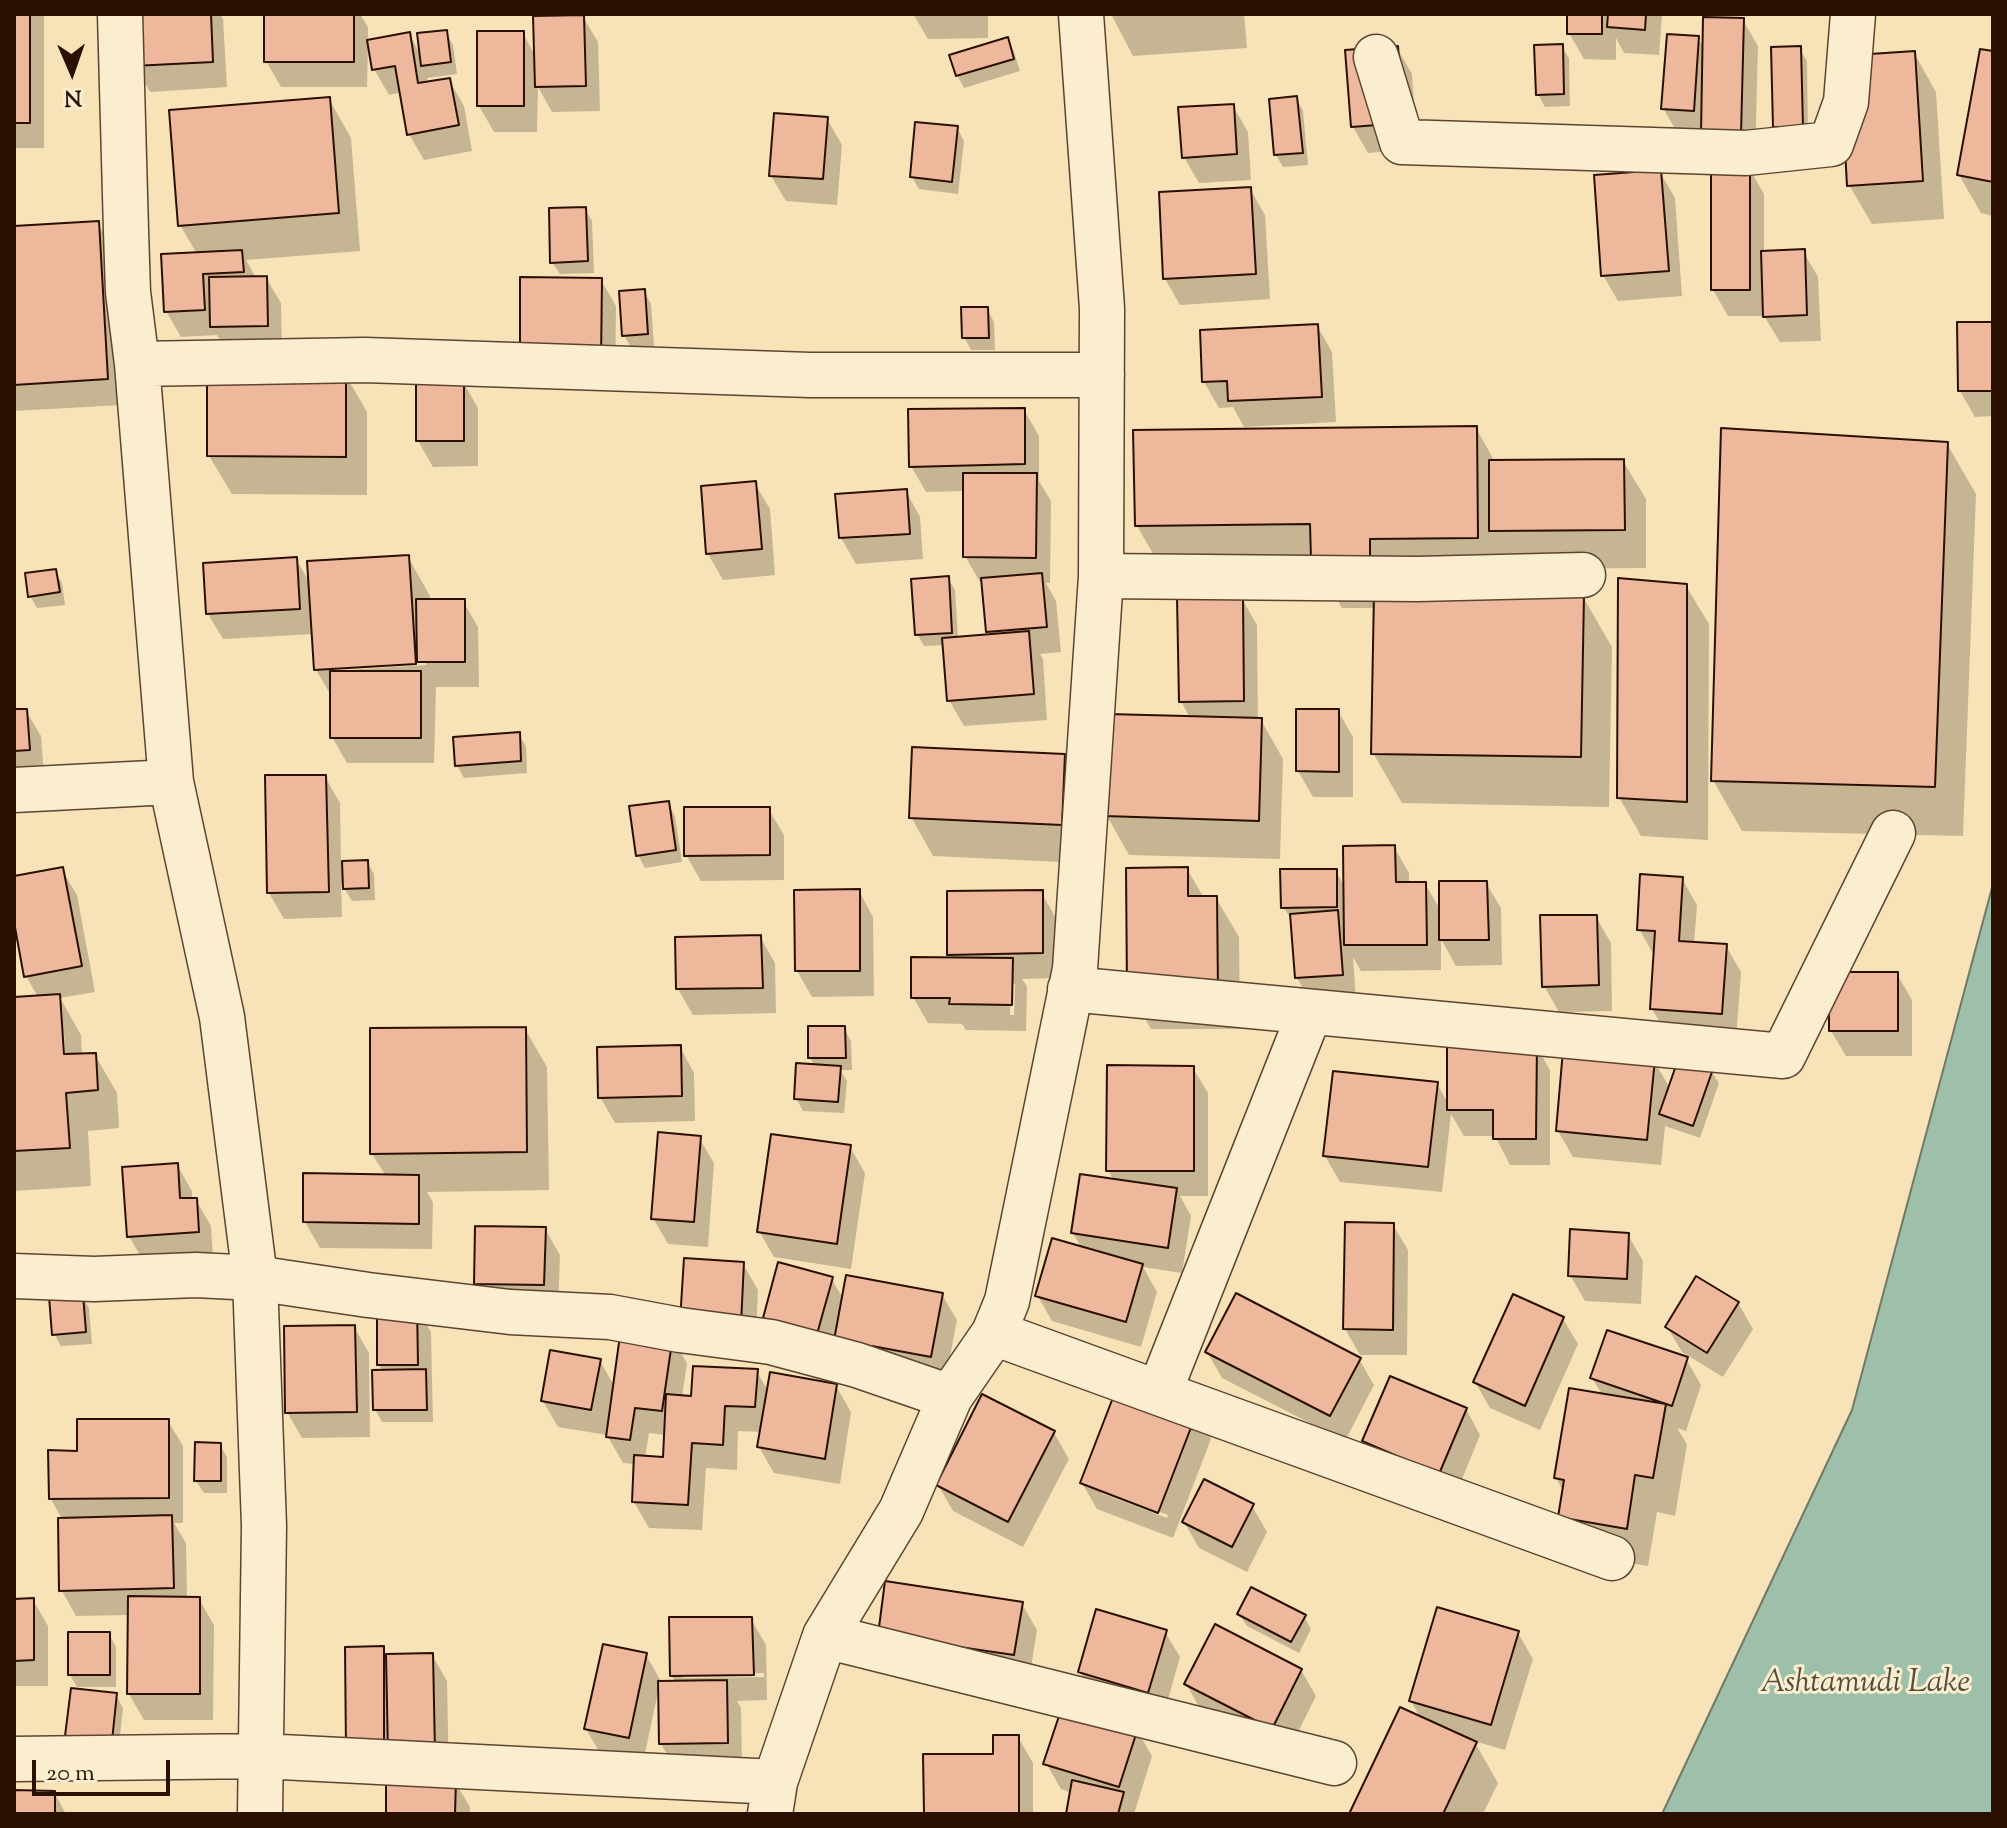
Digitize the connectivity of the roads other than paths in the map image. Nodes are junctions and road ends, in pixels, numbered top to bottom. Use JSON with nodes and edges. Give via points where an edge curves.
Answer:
{"nodes":[{"id":1,"x":120,"y":14,"type":"edge"},
{"id":2,"x":1081,"y":14,"type":"edge"},
{"id":3,"x":1853,"y":14,"type":"edge"},
{"id":4,"x":1376,"y":57,"type":"dead end"},
{"id":5,"x":137,"y":364,"type":"junction"},
{"id":6,"x":1102,"y":375,"type":"junction"},
{"id":7,"x":1583,"y":575,"type":"dead end"},
{"id":8,"x":1101,"y":576,"type":"junction"},
{"id":9,"x":171,"y":782,"type":"junction"},
{"id":10,"x":14,"y":790,"type":"edge"},
{"id":11,"x":1893,"y":833,"type":"dead end"},
{"id":12,"x":1070,"y":989,"type":"junction"},
{"id":13,"x":1310,"y":1012,"type":"junction"},
{"id":14,"x":14,"y":1276,"type":"edge"},
{"id":15,"x":255,"y":1278,"type":"junction"},
{"id":16,"x":994,"y":1333,"type":"junction"},
{"id":17,"x":1159,"y":1393,"type":"junction"},
{"id":18,"x":950,"y":1397,"type":"junction"},
{"id":19,"x":1612,"y":1558,"type":"dead end"},
{"id":20,"x":825,"y":1636,"type":"junction"},
{"id":21,"x":261,"y":1756,"type":"junction"},
{"id":22,"x":14,"y":1759,"type":"edge"},
{"id":23,"x":1334,"y":1763,"type":"dead end"},
{"id":24,"x":772,"y":1798,"type":"edge"},
{"id":25,"x":260,"y":1814,"type":"edge"}],
"edges":[{"from":1,"to":5,"type":"street","via":[[126,247]]},
{"from":2,"to":6,"type":"street"},
{"from":3,"to":4,"type":"street","via":[[1846,102],[1831,144],[1746,153],[1402,142]]},
{"from":5,"to":6,"type":"street","via":[[365,360],[810,375]]},
{"from":5,"to":9,"type":"street"},
{"from":6,"to":8,"type":"street"},
{"from":7,"to":8,"type":"street"},
{"from":8,"to":12,"type":"street"},
{"from":9,"to":10,"type":"street"},
{"from":9,"to":15,"type":"street","via":[[222,1017]]},
{"from":11,"to":13,"type":"street","via":[[1783,1056]]},
{"from":12,"to":13,"type":"street"},
{"from":12,"to":16,"type":"street","via":[[1007,1301]]},
{"from":13,"to":17,"type":"street"},
{"from":14,"to":15,"type":"street"},
{"from":15,"to":18,"type":"street","via":[[510,1312],[610,1317],[771,1342]]},
{"from":15,"to":21,"type":"street","via":[[264,1526]]},
{"from":16,"to":17,"type":"street"},
{"from":16,"to":18,"type":"street"},
{"from":17,"to":19,"type":"street"},
{"from":18,"to":20,"type":"street","via":[[901,1511]]},
{"from":20,"to":23,"type":"street"},
{"from":20,"to":24,"type":"street"},
{"from":21,"to":22,"type":"street"},
{"from":21,"to":24,"type":"street"},
{"from":21,"to":25,"type":"street"}]}
